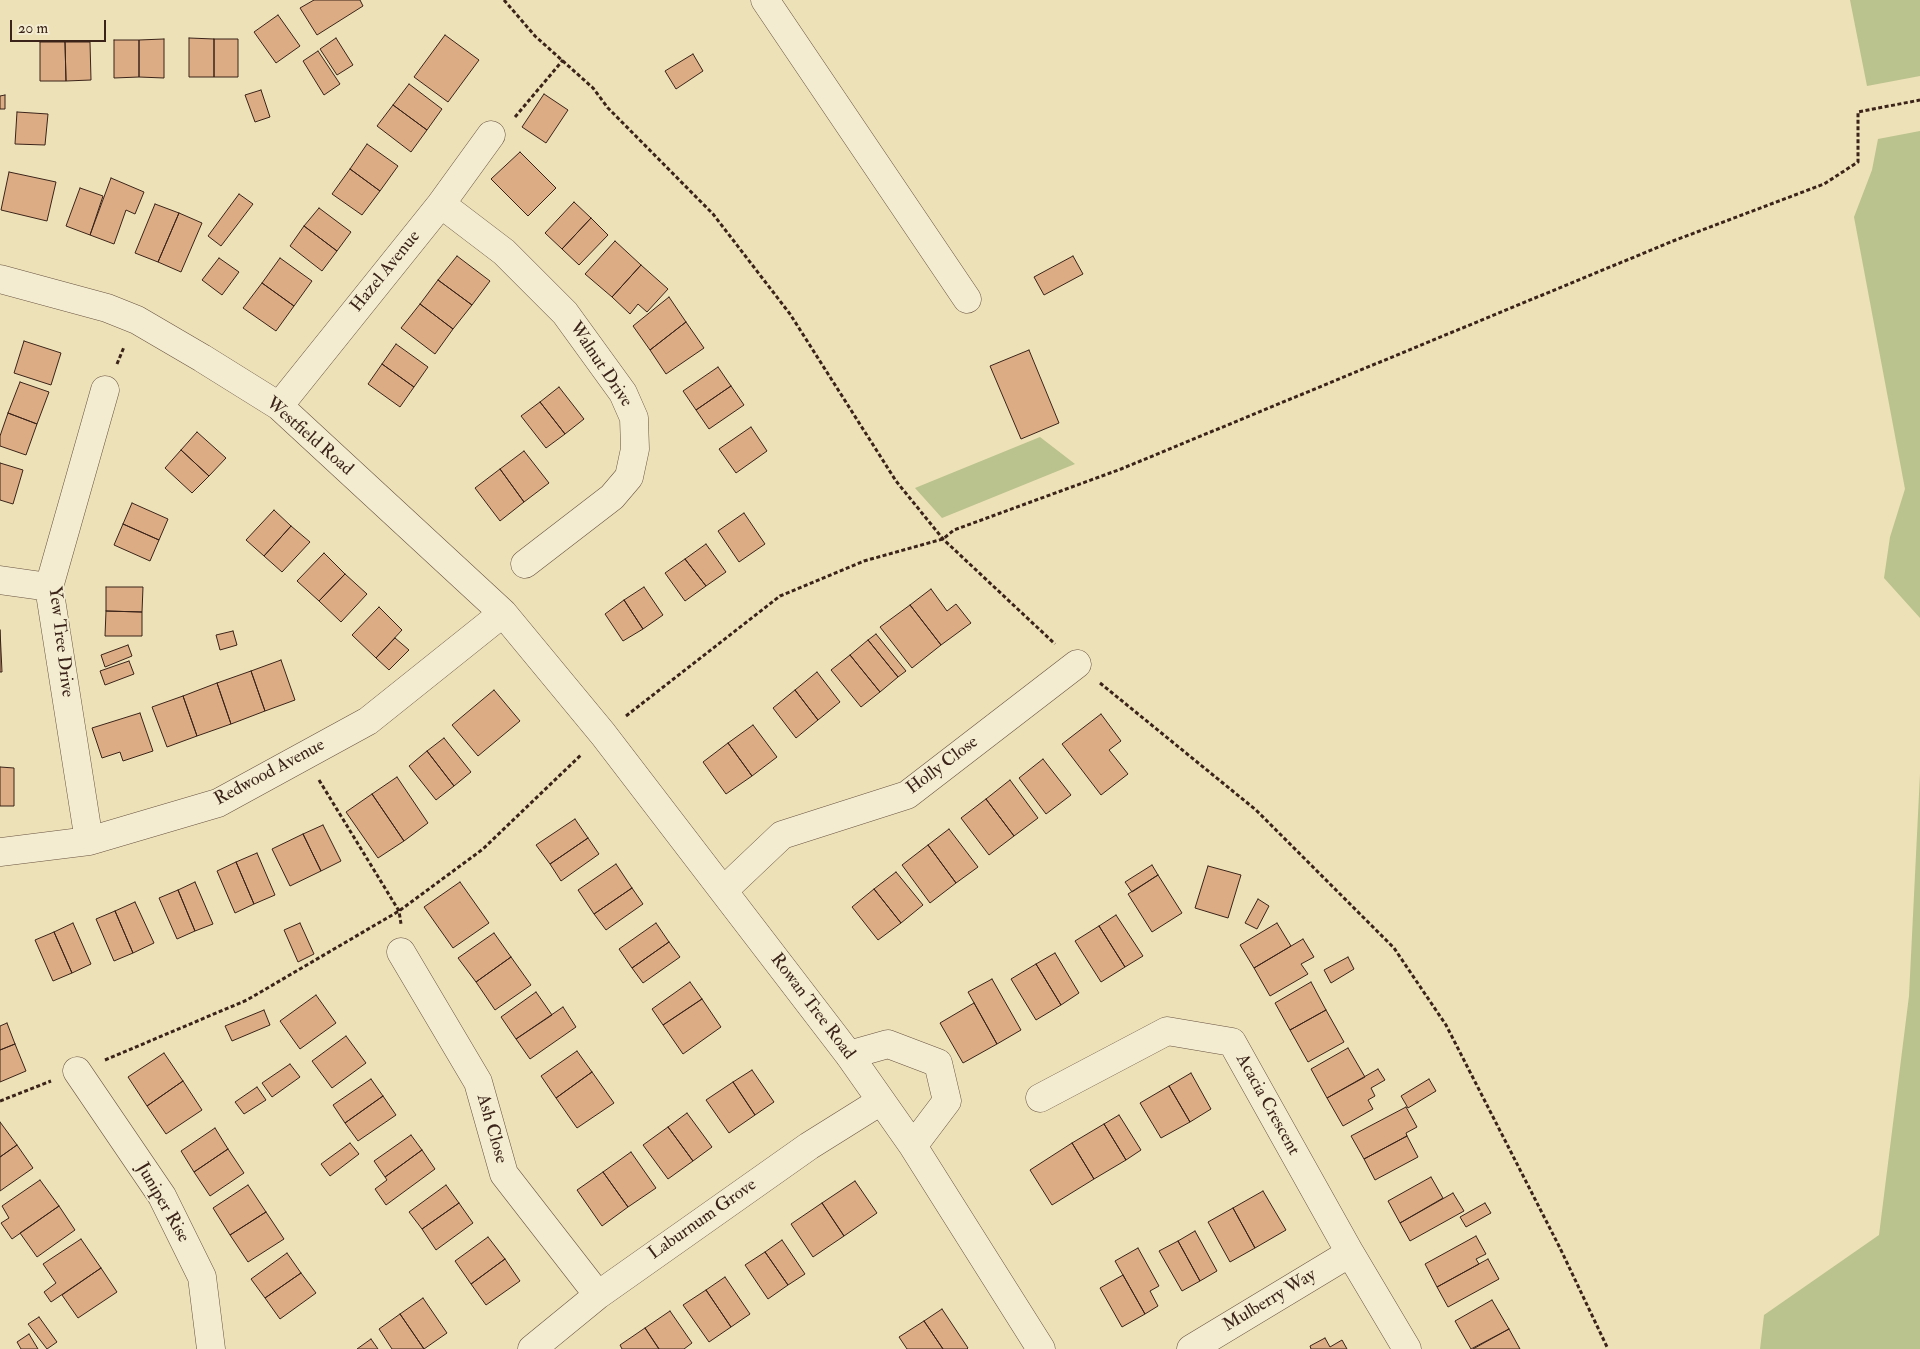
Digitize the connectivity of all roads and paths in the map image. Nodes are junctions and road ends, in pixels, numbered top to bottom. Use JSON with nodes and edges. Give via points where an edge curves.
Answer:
{"nodes":[{"id":1,"x":504,"y":0,"type":"edge"},
{"id":2,"x":765,"y":0,"type":"edge"},
{"id":3,"x":563,"y":60,"type":"junction"},
{"id":4,"x":1920,"y":100,"type":"edge"},
{"id":5,"x":491,"y":135,"type":"joint"},
{"id":6,"x":440,"y":204,"type":"junction"},
{"id":7,"x":0,"y":279,"type":"edge"},
{"id":8,"x":966,"y":299,"type":"dead end"},
{"id":9,"x":136,"y":320,"type":"junction"},
{"id":10,"x":105,"y":390,"type":"joint"},
{"id":11,"x":279,"y":406,"type":"junction"},
{"id":12,"x":943,"y":539,"type":"junction"},
{"id":13,"x":525,"y":564,"type":"dead end"},
{"id":14,"x":0,"y":580,"type":"edge"},
{"id":15,"x":49,"y":587,"type":"junction"},
{"id":16,"x":503,"y":613,"type":"junction"},
{"id":17,"x":1077,"y":664,"type":"junction"},
{"id":18,"x":561,"y":681,"type":"joint"},
{"id":19,"x":603,"y":734,"type":"junction"},
{"id":20,"x":304,"y":756,"type":"junction"},
{"id":21,"x":89,"y":840,"type":"junction"},
{"id":22,"x":0,"y":852,"type":"edge"},
{"id":23,"x":724,"y":890,"type":"junction"},
{"id":24,"x":399,"y":911,"type":"junction"},
{"id":25,"x":401,"y":952,"type":"joint"},
{"id":26,"x":849,"y":1055,"type":"junction"},
{"id":27,"x":77,"y":1071,"type":"junction"},
{"id":28,"x":1040,"y":1098,"type":"dead end"},
{"id":29,"x":0,"y":1101,"type":"edge"},
{"id":30,"x":881,"y":1102,"type":"junction"},
{"id":31,"x":913,"y":1146,"type":"junction"},
{"id":32,"x":1350,"y":1253,"type":"junction"},
{"id":33,"x":598,"y":1295,"type":"junction"},
{"id":34,"x":211,"y":1349,"type":"edge"},
{"id":35,"x":532,"y":1349,"type":"edge"},
{"id":36,"x":1041,"y":1349,"type":"edge"},
{"id":37,"x":1191,"y":1349,"type":"edge"},
{"id":38,"x":1407,"y":1349,"type":"edge"},
{"id":39,"x":1608,"y":1349,"type":"edge"}],
"edges":[{"from":1,"to":3,"type":"path"},
{"from":2,"to":8,"type":"street"},
{"from":3,"to":5,"type":"path","via":[[513,121]]},
{"from":3,"to":12,"type":"path","via":[[714,214],[790,314],[896,481]]},
{"from":4,"to":12,"type":"path","via":[[1858,112],[1858,162],[1824,184],[1673,241],[1121,469],[954,530]]},
{"from":5,"to":6,"type":"street","name":"Hazel Avenue"},
{"from":6,"to":11,"type":"street","name":"Hazel Avenue"},
{"from":6,"to":13,"type":"street","name":"Walnut Drive","via":[[504,252],[565,313],[623,393],[634,418],[635,449],[629,477],[612,497]]},
{"from":7,"to":9,"type":"street","name":"Westfield Road","via":[[107,308]]},
{"from":9,"to":10,"type":"path"},
{"from":9,"to":11,"type":"street","name":"Westfield Road"},
{"from":10,"to":15,"type":"street","name":"Yew Tree Drive"},
{"from":11,"to":16,"type":"street","name":"Westfield Road"},
{"from":12,"to":17,"type":"path"},
{"from":12,"to":19,"type":"path","via":[[864,561],[780,596]]},
{"from":14,"to":15,"type":"street"},
{"from":15,"to":21,"type":"street","name":"Yew Tree Drive"},
{"from":16,"to":18,"type":"street","name":"Westfield Road"},
{"from":16,"to":20,"type":"street","name":"Redwood Avenue","via":[[368,721]]},
{"from":17,"to":23,"type":"street","name":"Holly Close","via":[[907,795],[782,835]]},
{"from":17,"to":39,"type":"path","via":[[1256,810],[1394,948],[1446,1025]]},
{"from":18,"to":19,"type":"street","name":"Rowan Tree Road"},
{"from":19,"to":23,"type":"street","name":"Rowan Tree Road"},
{"from":19,"to":24,"type":"path","via":[[483,849]]},
{"from":20,"to":21,"type":"street","name":"Redwood Avenue","via":[[218,803]]},
{"from":20,"to":24,"type":"path"},
{"from":21,"to":22,"type":"street","name":"Redwood Avenue"},
{"from":23,"to":26,"type":"street","name":"Rowan Tree Road"},
{"from":24,"to":25,"type":"path"},
{"from":24,"to":27,"type":"path","via":[[247,1000]]},
{"from":25,"to":33,"type":"street","name":"Ash Close","via":[[478,1082],[504,1174]]},
{"from":26,"to":30,"type":"street","name":"Rowan Tree Road"},
{"from":26,"to":31,"type":"street","via":[[888,1044],[938,1063],[947,1101]]},
{"from":27,"to":29,"type":"path"},
{"from":27,"to":34,"type":"street","name":"Juniper Rise","via":[[162,1196],[202,1277]]},
{"from":28,"to":32,"type":"street","name":"Acacia Crescent","via":[[1167,1031],[1232,1042]]},
{"from":30,"to":31,"type":"street","name":"Rowan Tree Road"},
{"from":30,"to":33,"type":"street","name":"Laburnum Grove","via":[[808,1146]]},
{"from":31,"to":36,"type":"street","name":"Rowan Tree Road"},
{"from":32,"to":37,"type":"street","name":"Mulberry Way"},
{"from":32,"to":38,"type":"street","name":"Acacia Crescent"},
{"from":33,"to":35,"type":"street","name":"Laburnum Grove"}]}
